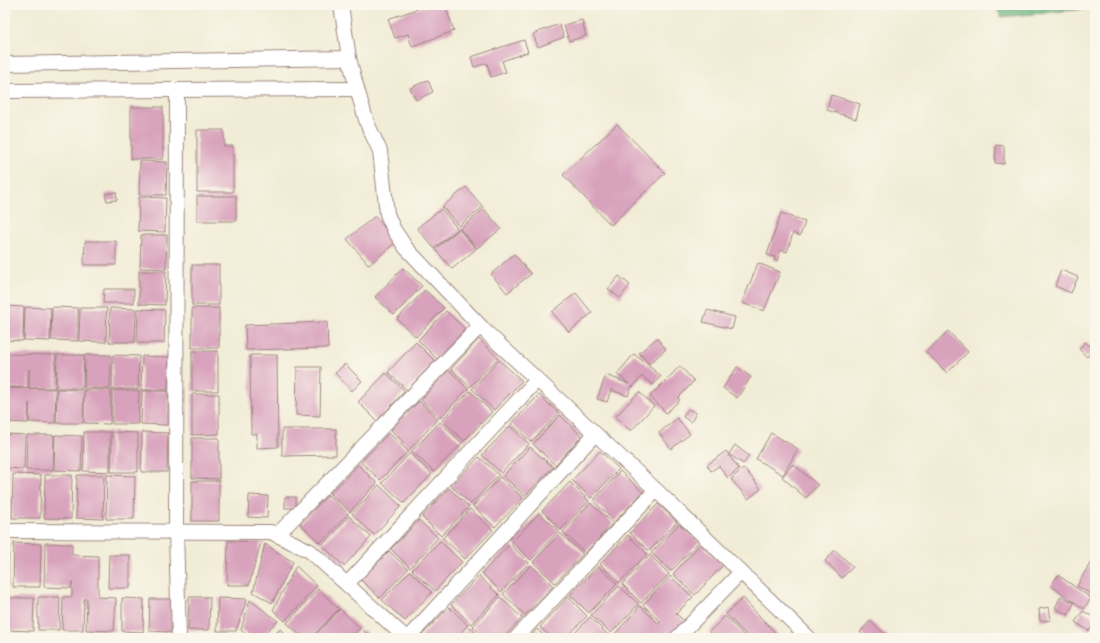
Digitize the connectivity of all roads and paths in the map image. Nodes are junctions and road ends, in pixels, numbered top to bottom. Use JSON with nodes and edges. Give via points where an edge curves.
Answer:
{"nodes":[{"id":1,"x":341,"y":5,"type":"edge"},
{"id":2,"x":349,"y":58,"type":"junction"},
{"id":3,"x":5,"y":64,"type":"edge"},
{"id":4,"x":357,"y":89,"type":"junction"},
{"id":5,"x":5,"y":91,"type":"edge"},
{"id":6,"x":177,"y":91,"type":"junction"},
{"id":7,"x":480,"y":326,"type":"junction"},
{"id":8,"x":537,"y":380,"type":"junction"},
{"id":9,"x":595,"y":434,"type":"junction"},
{"id":10,"x":656,"y":490,"type":"junction"},
{"id":11,"x":5,"y":531,"type":"edge"},
{"id":12,"x":176,"y":532,"type":"junction"},
{"id":13,"x":277,"y":535,"type":"junction"},
{"id":14,"x":741,"y":572,"type":"junction"},
{"id":15,"x":347,"y":584,"type":"junction"},
{"id":16,"x":804,"y":636,"type":"edge"},
{"id":17,"x":179,"y":638,"type":"edge"},
{"id":18,"x":407,"y":638,"type":"edge"},
{"id":19,"x":516,"y":638,"type":"edge"},
{"id":20,"x":678,"y":638,"type":"edge"}],
"edges":[{"from":1,"to":2,"type":"street"},
{"from":2,"to":3,"type":"street"},
{"from":2,"to":4,"type":"street"},
{"from":4,"to":6,"type":"street"},
{"from":4,"to":7,"type":"street","via":[[367,122],[380,151],[387,214],[394,230],[406,248]]},
{"from":5,"to":6,"type":"street"},
{"from":6,"to":12,"type":"street"},
{"from":7,"to":8,"type":"street"},
{"from":7,"to":13,"type":"street"},
{"from":8,"to":9,"type":"street"},
{"from":8,"to":15,"type":"street"},
{"from":9,"to":10,"type":"street"},
{"from":9,"to":18,"type":"street"},
{"from":10,"to":14,"type":"street"},
{"from":10,"to":19,"type":"street"},
{"from":11,"to":12,"type":"street"},
{"from":12,"to":13,"type":"street","via":[[271,532]]},
{"from":12,"to":17,"type":"street"},
{"from":13,"to":15,"type":"street","via":[[310,551]]},
{"from":14,"to":16,"type":"street"},
{"from":14,"to":20,"type":"street"},
{"from":15,"to":18,"type":"street"}]}
